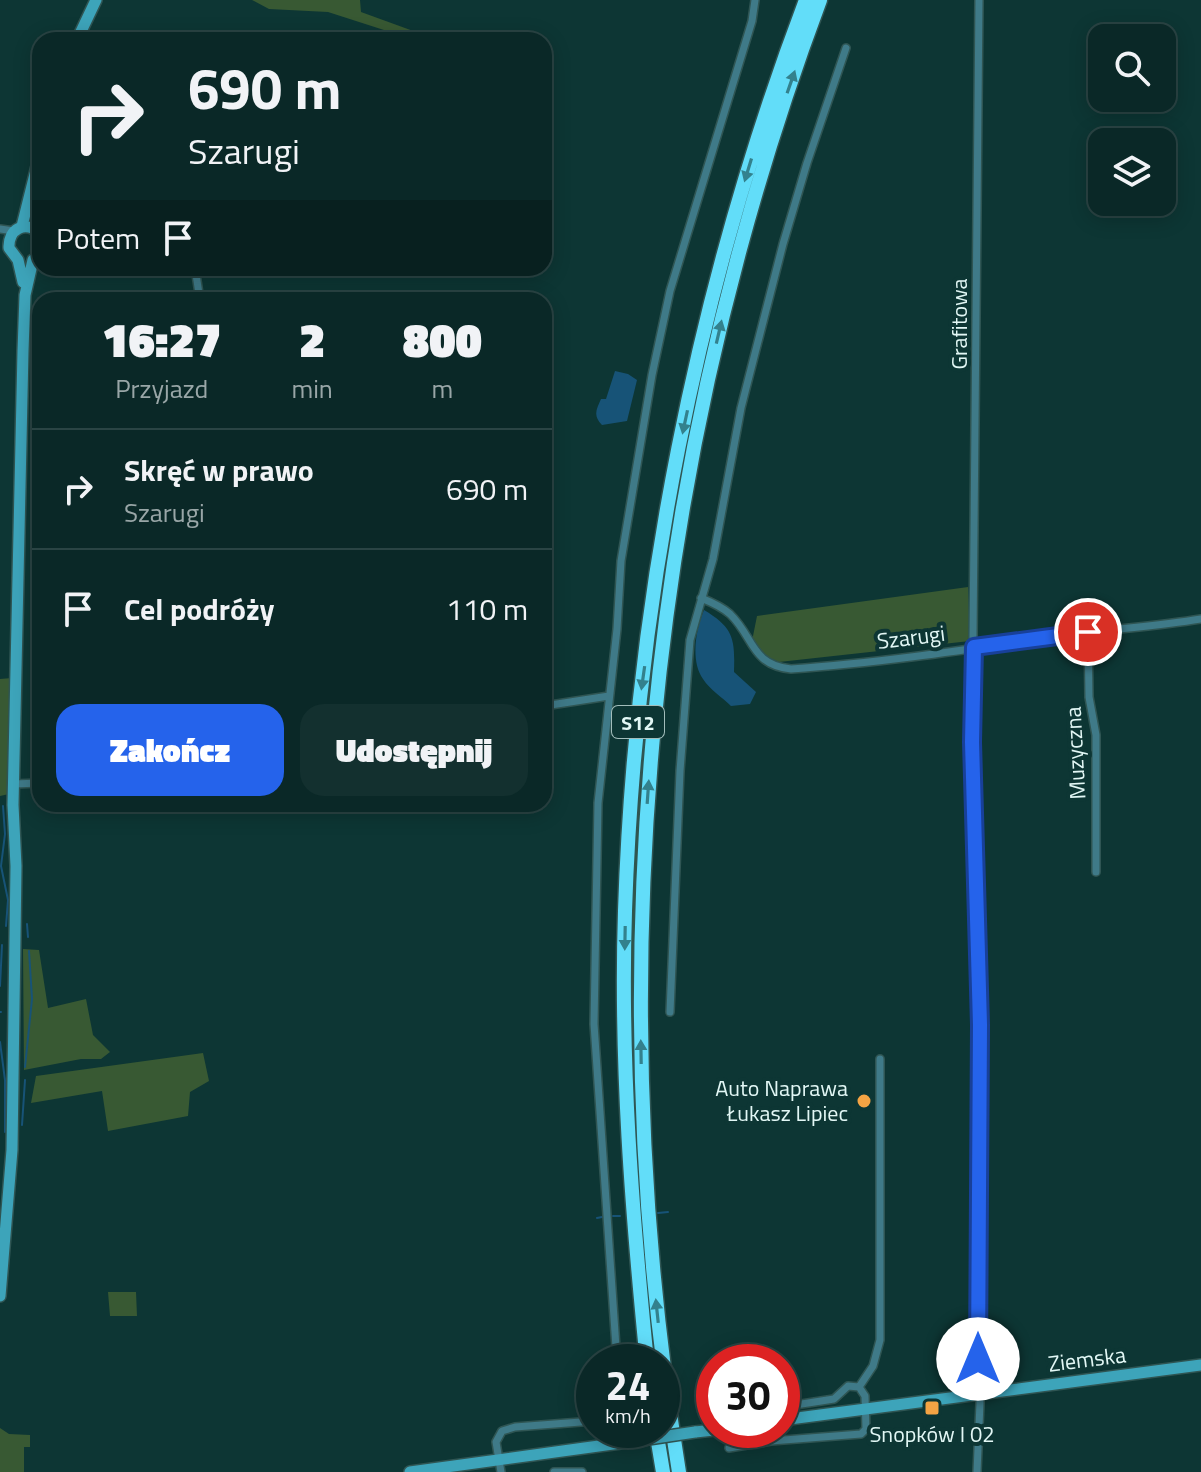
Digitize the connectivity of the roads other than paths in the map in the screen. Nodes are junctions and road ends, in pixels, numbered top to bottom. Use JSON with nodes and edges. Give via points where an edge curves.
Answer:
{"nodes":[{"id":1,"x":96,"y":0,"type":"edge"},
{"id":2,"x":755,"y":0,"type":"edge"},
{"id":3,"x":806,"y":0,"type":"edge"},
{"id":4,"x":820,"y":0,"type":"edge"},
{"id":5,"x":979,"y":0,"type":"edge"},
{"id":6,"x":81,"y":32,"type":"edge"},
{"id":7,"x":846,"y":48,"type":"dead end"},
{"id":8,"x":32,"y":192,"type":"edge"},
{"id":9,"x":0,"y":229,"type":"edge"},
{"id":10,"x":28,"y":230,"type":"edge"},
{"id":11,"x":4,"y":240,"type":"edge"},
{"id":12,"x":32,"y":258,"type":"edge"},
{"id":13,"x":18,"y":260,"type":"junction"},
{"id":14,"x":32,"y":271,"type":"edge"},
{"id":15,"x":25,"y":295,"type":"junction"},
{"id":16,"x":701,"y":598,"type":"junction"},
{"id":17,"x":1201,"y":619,"type":"edge"},
{"id":18,"x":1088,"y":632,"type":"junction"},
{"id":19,"x":974,"y":647,"type":"junction"},
{"id":20,"x":609,"y":696,"type":"junction"},
{"id":21,"x":552,"y":705,"type":"edge"},
{"id":22,"x":32,"y":783,"type":"edge"},
{"id":23,"x":18,"y":784,"type":"junction"},
{"id":24,"x":1096,"y":872,"type":"dead end"},
{"id":25,"x":670,"y":1012,"type":"dead end"},
{"id":26,"x":880,"y":1059,"type":"dead end"},
{"id":27,"x":0,"y":1296,"type":"edge"},
{"id":28,"x":616,"y":1344,"type":"edge"},
{"id":29,"x":645,"y":1344,"type":"edge"},
{"id":30,"x":1201,"y":1365,"type":"edge"},
{"id":31,"x":859,"y":1387,"type":"junction"},
{"id":32,"x":979,"y":1394,"type":"junction"},
{"id":33,"x":800,"y":1404,"type":"edge"},
{"id":34,"x":866,"y":1409,"type":"junction"},
{"id":35,"x":800,"y":1418,"type":"edge"},
{"id":36,"x":576,"y":1422,"type":"edge"},
{"id":37,"x":696,"y":1432,"type":"edge"},
{"id":38,"x":800,"y":1439,"type":"edge"},
{"id":39,"x":659,"y":1448,"type":"edge"},
{"id":40,"x":499,"y":1466,"type":"edge"},
{"id":41,"x":410,"y":1472,"type":"edge"},
{"id":42,"x":554,"y":1472,"type":"edge"},
{"id":43,"x":582,"y":1472,"type":"edge"},
{"id":44,"x":663,"y":1472,"type":"edge"},
{"id":45,"x":679,"y":1472,"type":"edge"},
{"id":46,"x":977,"y":1472,"type":"edge"}],
"edges":[{"from":1,"to":6,"type":"main road"},
{"from":2,"to":20,"type":"street","via":[[680,254],[652,375],[621,561]]},
{"from":3,"to":29,"type":"highway","number":"S12","one_way":true,"via":[[754,150],[709,316],[671,495],[643,680],[627,872],[625,1059],[631,1203]]},
{"from":45,"to":4,"type":"highway","number":"S12","one_way":true,"via":[[655,1296],[643,1111],[641,930],[653,728],[679,530],[719,333],[763,168]]},
{"from":5,"to":19,"type":"street","name":"Grafitowa"},
{"from":7,"to":16,"type":"street","via":[[783,244]]},
{"from":8,"to":10,"type":"main road"},
{"from":9,"to":10,"type":"street"},
{"from":10,"to":11,"type":"main road"},
{"from":11,"to":13,"type":"main road"},
{"from":12,"to":13,"type":"main road"},
{"from":13,"to":15,"type":"main road"},
{"from":14,"to":15,"type":"main road"},
{"from":15,"to":23,"type":"main road"},
{"from":16,"to":19,"type":"street","name":"Szarugi","via":[[731,615],[762,660],[782,668]]},
{"from":16,"to":25,"type":"street","via":[[685,691]]},
{"from":17,"to":18,"type":"street","name":"Szarugi"},
{"from":18,"to":19,"type":"street","name":"Szarugi"},
{"from":18,"to":24,"type":"street","name":"Muzyczna","via":[[1089,697],[1096,735]]},
{"from":19,"to":32,"type":"street","name":"Grafitowa"},
{"from":20,"to":21,"type":"street"},
{"from":20,"to":28,"type":"street","via":[[598,803],[594,1024]]},
{"from":22,"to":23,"type":"street"},
{"from":23,"to":27,"type":"main road","via":[[12,1150]]},
{"from":26,"to":31,"type":"street","via":[[880,1340],[873,1366]]},
{"from":30,"to":32,"type":"main road","name":"Ziemska"},
{"from":31,"to":33,"type":"street","via":[[848,1386],[834,1399]]},
{"from":31,"to":34,"type":"street"},
{"from":32,"to":34,"type":"main road","name":"Ziemska"},
{"from":32,"to":46,"type":"street","name":"Grafitowa"},
{"from":34,"to":35,"type":"main road","name":"Ziemska"},
{"from":34,"to":38,"type":"street","via":[[861,1434]]},
{"from":36,"to":40,"type":"street","via":[[506,1428],[497,1437]]},
{"from":37,"to":40,"type":"main road","bridge":true},
{"from":39,"to":44,"type":"highway"},
{"from":40,"to":41,"type":"main road"},
{"from":42,"to":43,"type":"street"}]}
